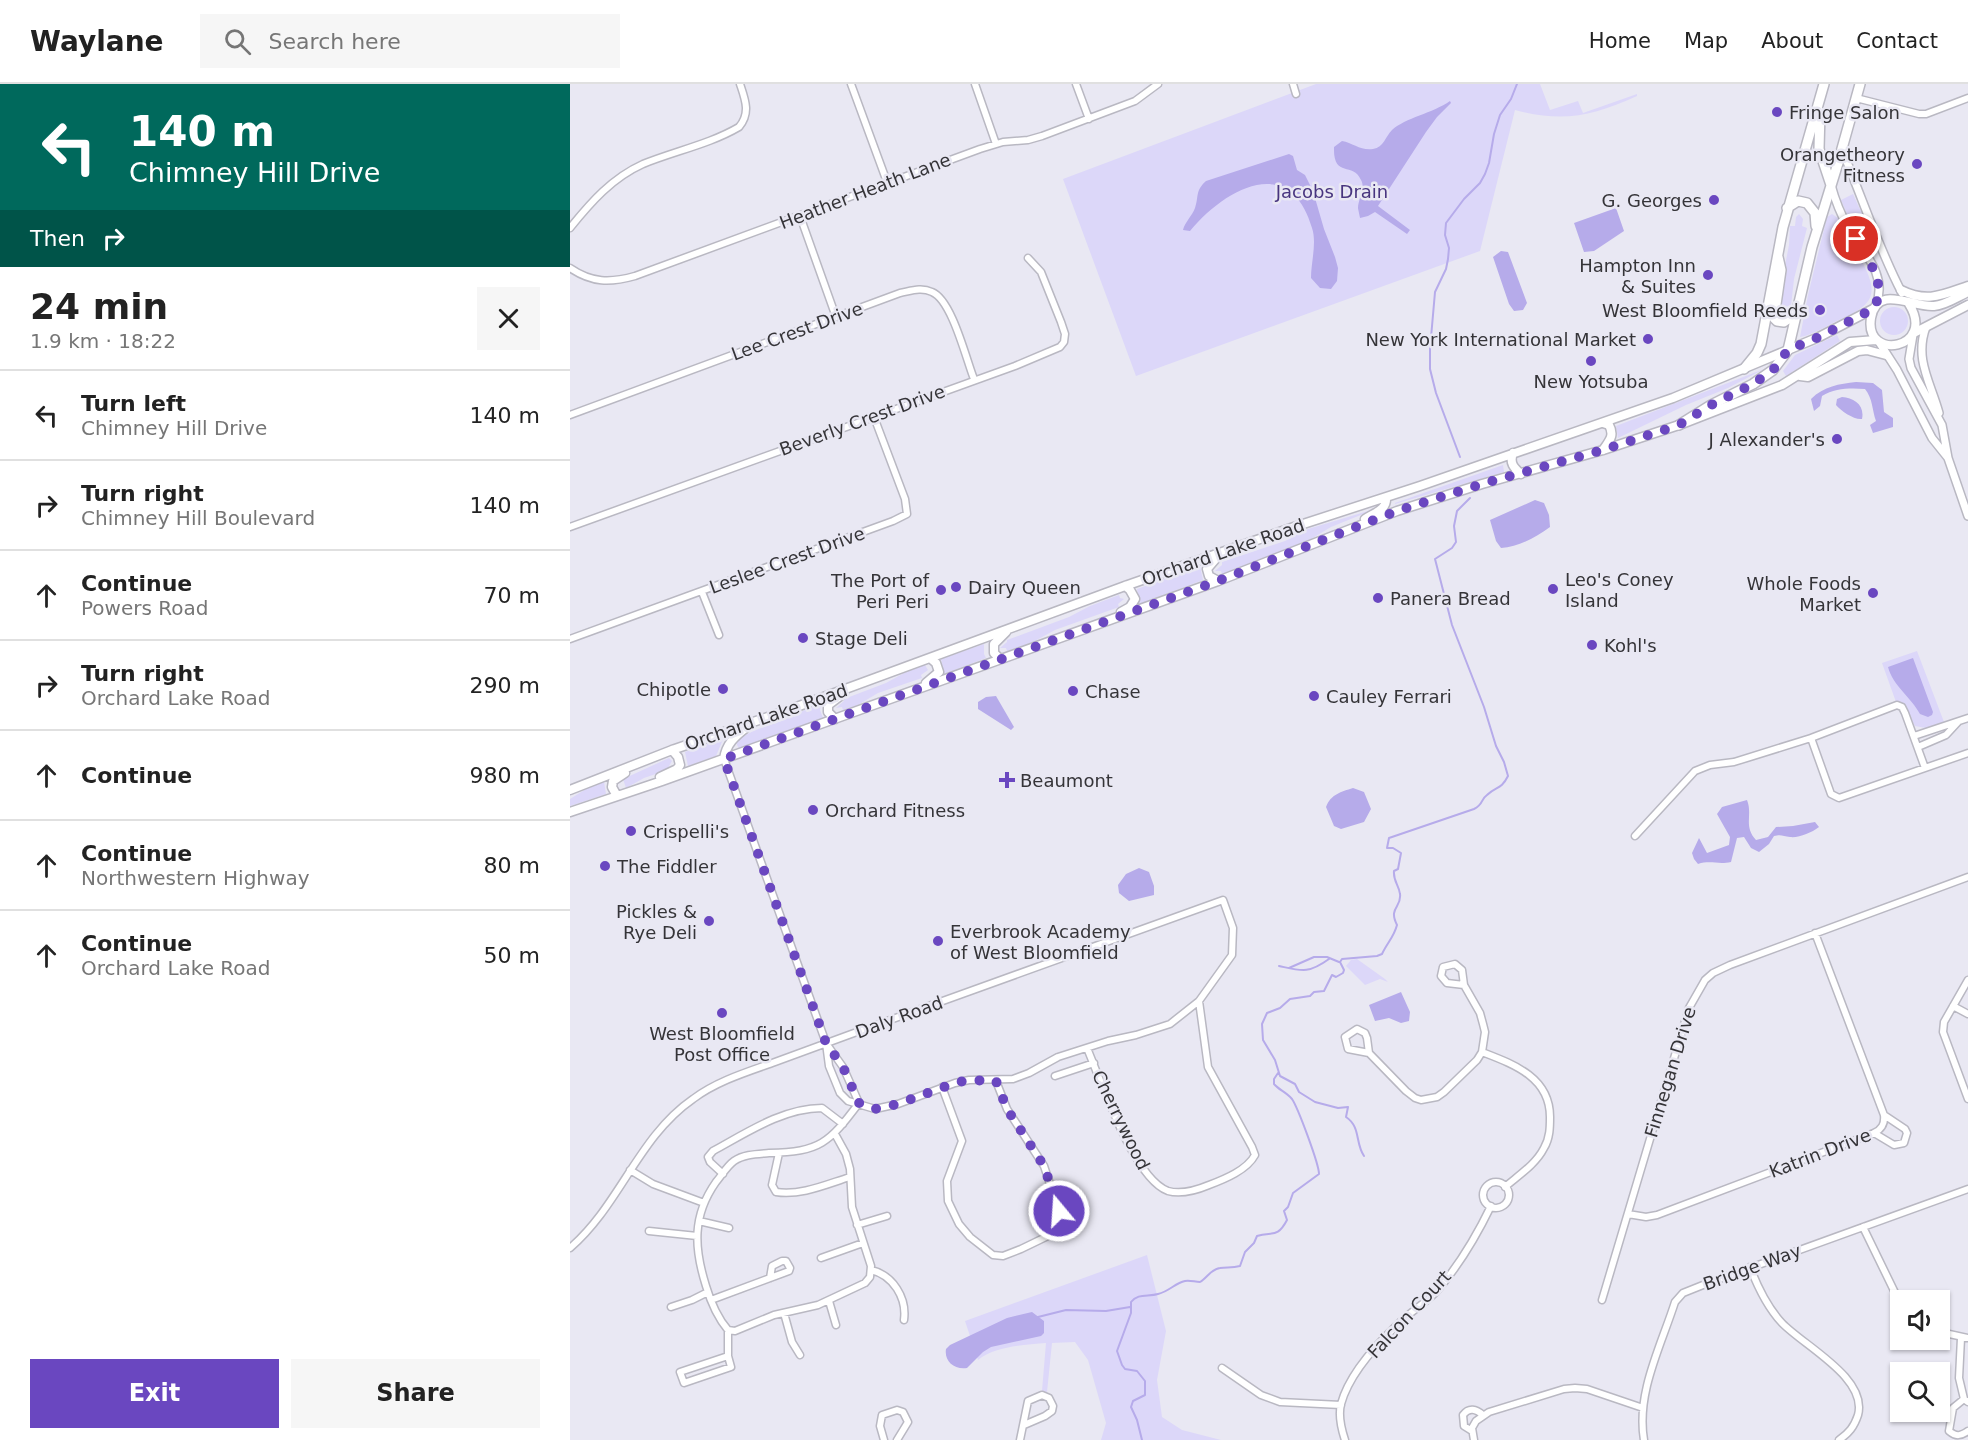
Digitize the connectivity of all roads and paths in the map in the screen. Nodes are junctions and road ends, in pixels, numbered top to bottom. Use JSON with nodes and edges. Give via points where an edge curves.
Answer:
{"nodes":[{"id":1,"x":740,"y":84,"type":"edge"},
{"id":2,"x":851,"y":84,"type":"edge"},
{"id":3,"x":975,"y":84,"type":"edge"},
{"id":4,"x":1076,"y":84,"type":"edge"},
{"id":5,"x":1158,"y":84,"type":"edge"},
{"id":6,"x":1293,"y":84,"type":"edge"},
{"id":7,"x":1860,"y":84,"type":"edge"},
{"id":8,"x":1824,"y":85,"type":"edge"},
{"id":9,"x":1296,"y":94,"type":"dead end"},
{"id":10,"x":1856,"y":98,"type":"junction"},
{"id":11,"x":1968,"y":98,"type":"edge"},
{"id":12,"x":1089,"y":119,"type":"junction"},
{"id":13,"x":996,"y":144,"type":"junction"},
{"id":14,"x":1842,"y":150,"type":"junction"},
{"id":15,"x":887,"y":182,"type":"junction"},
{"id":16,"x":1831,"y":185,"type":"junction"},
{"id":17,"x":1787,"y":208,"type":"junction"},
{"id":18,"x":800,"y":216,"type":"junction"},
{"id":19,"x":570,"y":228,"type":"edge"},
{"id":20,"x":1816,"y":235,"type":"junction"},
{"id":21,"x":1777,"y":255,"type":"junction"},
{"id":22,"x":1028,"y":258,"type":"dead end"},
{"id":23,"x":570,"y":268,"type":"edge"},
{"id":24,"x":1968,"y":286,"type":"edge"},
{"id":25,"x":1901,"y":290,"type":"junction"},
{"id":26,"x":1968,"y":292,"type":"edge"},
{"id":27,"x":1909,"y":303,"type":"junction"},
{"id":28,"x":1968,"y":305,"type":"edge"},
{"id":29,"x":1874,"y":308,"type":"junction"},
{"id":30,"x":1797,"y":313,"type":"junction"},
{"id":31,"x":836,"y":317,"type":"junction"},
{"id":32,"x":1926,"y":327,"type":"junction"},
{"id":33,"x":1913,"y":334,"type":"junction"},
{"id":34,"x":1878,"y":341,"type":"junction"},
{"id":35,"x":1788,"y":350,"type":"junction"},
{"id":36,"x":1886,"y":355,"type":"junction"},
{"id":37,"x":1744,"y":369,"type":"junction"},
{"id":38,"x":1800,"y":376,"type":"junction"},
{"id":39,"x":974,"y":380,"type":"junction"},
{"id":40,"x":570,"y":415,"type":"edge"},
{"id":41,"x":874,"y":417,"type":"junction"},
{"id":42,"x":1603,"y":423,"type":"junction"},
{"id":43,"x":1679,"y":425,"type":"junction"},
{"id":44,"x":1942,"y":425,"type":"junction"},
{"id":45,"x":1603,"y":450,"type":"junction"},
{"id":46,"x":1513,"y":453,"type":"junction"},
{"id":47,"x":1948,"y":458,"type":"junction"},
{"id":48,"x":1521,"y":474,"type":"junction"},
{"id":49,"x":1386,"y":498,"type":"junction"},
{"id":50,"x":1968,"y":516,"type":"edge"},
{"id":51,"x":570,"y":527,"type":"edge"},
{"id":52,"x":1353,"y":529,"type":"junction"},
{"id":53,"x":1222,"y":552,"type":"junction"},
{"id":54,"x":1218,"y":581,"type":"junction"},
{"id":55,"x":1125,"y":586,"type":"junction"},
{"id":56,"x":702,"y":591,"type":"junction"},
{"id":57,"x":1103,"y":622,"type":"junction"},
{"id":58,"x":1011,"y":628,"type":"junction"},
{"id":59,"x":719,"y":635,"type":"dead end"},
{"id":60,"x":570,"y":639,"type":"edge"},
{"id":61,"x":930,"y":658,"type":"junction"},
{"id":62,"x":1000,"y":659,"type":"junction"},
{"id":63,"x":857,"y":685,"type":"junction"},
{"id":64,"x":912,"y":691,"type":"junction"},
{"id":65,"x":1968,"y":718,"type":"edge"},
{"id":66,"x":835,"y":719,"type":"junction"},
{"id":67,"x":1958,"y":722,"type":"junction"},
{"id":68,"x":752,"y":723,"type":"junction"},
{"id":69,"x":1914,"y":736,"type":"junction"},
{"id":70,"x":1811,"y":738,"type":"junction"},
{"id":71,"x":1918,"y":747,"type":"junction"},
{"id":72,"x":672,"y":750,"type":"junction"},
{"id":73,"x":1968,"y":753,"type":"edge"},
{"id":74,"x":724,"y":759,"type":"junction"},
{"id":75,"x":638,"y":764,"type":"junction"},
{"id":76,"x":1925,"y":768,"type":"junction"},
{"id":77,"x":570,"y":790,"type":"edge"},
{"id":78,"x":633,"y":791,"type":"junction"},
{"id":79,"x":617,"y":796,"type":"junction"},
{"id":80,"x":570,"y":812,"type":"edge"},
{"id":81,"x":1635,"y":836,"type":"dead end"},
{"id":82,"x":1968,"y":877,"type":"edge"},
{"id":83,"x":1815,"y":933,"type":"junction"},
{"id":84,"x":1968,"y":980,"type":"edge"},
{"id":85,"x":1464,"y":985,"type":"dead end"},
{"id":86,"x":1199,"y":1001,"type":"junction"},
{"id":87,"x":1953,"y":1006,"type":"junction"},
{"id":88,"x":1968,"y":1014,"type":"edge"},
{"id":89,"x":826,"y":1043,"type":"junction"},
{"id":90,"x":1087,"y":1048,"type":"junction"},
{"id":91,"x":1482,"y":1052,"type":"junction"},
{"id":92,"x":1369,"y":1053,"type":"junction"},
{"id":93,"x":1094,"y":1063,"type":"junction"},
{"id":94,"x":1055,"y":1076,"type":"dead end"},
{"id":95,"x":996,"y":1081,"type":"junction"},
{"id":96,"x":849,"y":1082,"type":"junction"},
{"id":97,"x":1965,"y":1084,"type":"edge"},
{"id":98,"x":837,"y":1087,"type":"junction"},
{"id":99,"x":942,"y":1087,"type":"junction"},
{"id":100,"x":1968,"y":1099,"type":"edge"},
{"id":101,"x":859,"y":1103,"type":"junction"},
{"id":102,"x":1884,"y":1115,"type":"junction"},
{"id":103,"x":843,"y":1124,"type":"junction"},
{"id":104,"x":1874,"y":1133,"type":"junction"},
{"id":105,"x":835,"y":1134,"type":"junction"},
{"id":106,"x":779,"y":1153,"type":"junction"},
{"id":107,"x":630,"y":1170,"type":"junction"},
{"id":108,"x":723,"y":1174,"type":"junction"},
{"id":109,"x":850,"y":1177,"type":"junction"},
{"id":110,"x":1505,"y":1187,"type":"junction"},
{"id":111,"x":1968,"y":1189,"type":"edge"},
{"id":112,"x":704,"y":1203,"type":"junction"},
{"id":113,"x":1491,"y":1206,"type":"junction"},
{"id":114,"x":1628,"y":1215,"type":"junction"},
{"id":115,"x":887,"y":1216,"type":"dead end"},
{"id":116,"x":699,"y":1221,"type":"junction"},
{"id":117,"x":857,"y":1225,"type":"junction"},
{"id":118,"x":1863,"y":1227,"type":"junction"},
{"id":119,"x":729,"y":1228,"type":"dead end"},
{"id":120,"x":649,"y":1231,"type":"dead end"},
{"id":121,"x":697,"y":1236,"type":"junction"},
{"id":122,"x":863,"y":1243,"type":"junction"},
{"id":123,"x":570,"y":1248,"type":"edge"},
{"id":124,"x":821,"y":1257,"type":"dead end"},
{"id":125,"x":1750,"y":1268,"type":"junction"},
{"id":126,"x":872,"y":1270,"type":"junction"},
{"id":127,"x":770,"y":1278,"type":"dead end"},
{"id":128,"x":1894,"y":1290,"type":"edge"},
{"id":129,"x":708,"y":1292,"type":"junction"},
{"id":130,"x":711,"y":1300,"type":"junction"},
{"id":131,"x":1602,"y":1300,"type":"dead end"},
{"id":132,"x":829,"y":1301,"type":"junction"},
{"id":133,"x":671,"y":1307,"type":"dead end"},
{"id":134,"x":784,"y":1313,"type":"junction"},
{"id":135,"x":904,"y":1320,"type":"dead end"},
{"id":136,"x":836,"y":1325,"type":"dead end"},
{"id":137,"x":728,"y":1330,"type":"junction"},
{"id":138,"x":1950,"y":1334,"type":"edge"},
{"id":139,"x":1965,"y":1338,"type":"edge"},
{"id":140,"x":800,"y":1355,"type":"dead end"},
{"id":141,"x":728,"y":1356,"type":"junction"},
{"id":142,"x":1221,"y":1368,"type":"dead end"},
{"id":143,"x":1966,"y":1400,"type":"edge"},
{"id":144,"x":1341,"y":1405,"type":"junction"},
{"id":145,"x":1643,"y":1408,"type":"junction"},
{"id":146,"x":1483,"y":1415,"type":"junction"},
{"id":147,"x":1024,"y":1425,"type":"junction"},
{"id":148,"x":1472,"y":1431,"type":"junction"},
{"id":149,"x":1968,"y":1431,"type":"edge"},
{"id":150,"x":884,"y":1440,"type":"edge"},
{"id":151,"x":897,"y":1440,"type":"edge"},
{"id":152,"x":1020,"y":1440,"type":"edge"},
{"id":153,"x":1345,"y":1440,"type":"edge"},
{"id":154,"x":1474,"y":1440,"type":"edge"},
{"id":155,"x":1644,"y":1440,"type":"edge"},
{"id":156,"x":1839,"y":1440,"type":"edge"}],
"edges":[{"from":1,"to":19,"type":"street","via":[[747,112],[740,127],[621,176]]},
{"from":2,"to":15,"type":"street"},
{"from":3,"to":13,"type":"street"},
{"from":4,"to":12,"type":"street"},
{"from":5,"to":12,"type":"street","name":"Heather Heath Lane","via":[[1135,101]]},
{"from":6,"to":9,"type":"street"},
{"from":7,"to":10,"type":"main road"},
{"from":8,"to":16,"type":"main road","via":[[1819,149]]},
{"from":8,"to":17,"type":"main road"},
{"from":10,"to":11,"type":"street","via":[[1926,114]]},
{"from":10,"to":14,"type":"main road"},
{"from":12,"to":13,"type":"street","name":"Heather Heath Lane","via":[[1028,140]]},
{"from":13,"to":15,"type":"street","name":"Heather Heath Lane"},
{"from":14,"to":16,"type":"main road"},
{"from":14,"to":25,"type":"street"},
{"from":15,"to":18,"type":"street","name":"Heather Heath Lane"},
{"from":16,"to":20,"type":"main road"},
{"from":16,"to":29,"type":"street","via":[[1849,228],[1878,277],[1879,293]]},
{"from":17,"to":20,"type":"main road","via":[[1798,201],[1811,206]]},
{"from":17,"to":21,"type":"main road"},
{"from":18,"to":23,"type":"street","name":"Heather Heath Lane","via":[[622,280],[594,281]]},
{"from":18,"to":31,"type":"street"},
{"from":20,"to":30,"type":"main road"},
{"from":21,"to":30,"type":"main road","via":[[1781,270],[1774,318],[1784,322]]},
{"from":21,"to":37,"type":"main road","via":[[1761,344]]},
{"from":22,"to":39,"type":"street","name":"Beverly Crest Drive","via":[[1049,289],[1064,342],[1049,353]]},
{"from":24,"to":25,"type":"main road","via":[[1932,298]]},
{"from":25,"to":27,"type":"street"},
{"from":26,"to":27,"type":"main road","via":[[1938,306]]},
{"from":27,"to":29,"type":"main road","via":[[1889,299]]},
{"from":27,"to":33,"type":"main road","via":[[1916,318]]},
{"from":28,"to":32,"type":"main road"},
{"from":29,"to":34,"type":"main road","via":[[1870,323]]},
{"from":29,"to":35,"type":"main road","name":"Orchard Lake Road"},
{"from":30,"to":35,"type":"main road"},
{"from":31,"to":39,"type":"street","name":"Lee Crest Drive","via":[[900,293],[920,289],[933,292],[947,309]]},
{"from":31,"to":40,"type":"street","name":"Lee Crest Drive"},
{"from":32,"to":33,"type":"main road"},
{"from":32,"to":44,"type":"street","via":[[1921,359]]},
{"from":33,"to":34,"type":"main road","via":[[1897,345]]},
{"from":33,"to":44,"type":"street","via":[[1911,368]]},
{"from":34,"to":36,"type":"street"},
{"from":34,"to":38,"type":"main road","name":"Orchard Lake Road","via":[[1850,342]]},
{"from":35,"to":37,"type":"main road","name":"Orchard Lake Road"},
{"from":35,"to":43,"type":"main road","via":[[1773,370],[1753,384]]},
{"from":36,"to":38,"type":"main road","via":[[1858,351],[1808,377]]},
{"from":36,"to":47,"type":"street","via":[[1932,438]]},
{"from":37,"to":42,"type":"main road","name":"Orchard Lake Road"},
{"from":38,"to":43,"type":"main road","name":"Orchard Lake Road"},
{"from":39,"to":41,"type":"street","name":"Beverly Crest Drive"},
{"from":41,"to":51,"type":"street","name":"Beverly Crest Drive"},
{"from":41,"to":56,"type":"street","name":"Leslee Crest Drive","via":[[907,514]]},
{"from":42,"to":45,"type":"main road","via":[[1610,425],[1612,438]]},
{"from":42,"to":46,"type":"main road","name":"Orchard Lake Road"},
{"from":43,"to":45,"type":"main road","name":"Orchard Lake Road"},
{"from":44,"to":47,"type":"street"},
{"from":45,"to":48,"type":"main road","name":"Orchard Lake Road"},
{"from":46,"to":48,"type":"main road","via":[[1513,467]]},
{"from":46,"to":49,"type":"main road","name":"Orchard Lake Road"},
{"from":47,"to":50,"type":"street"},
{"from":48,"to":52,"type":"main road","name":"Orchard Lake Road","via":[[1407,507]]},
{"from":49,"to":52,"type":"main road","via":[[1383,508]]},
{"from":49,"to":53,"type":"main road","name":"Orchard Lake Road"},
{"from":52,"to":54,"type":"main road","name":"Orchard Lake Road"},
{"from":53,"to":54,"type":"main road","via":[[1207,569],[1209,576]]},
{"from":53,"to":55,"type":"main road","name":"Orchard Lake Road"},
{"from":54,"to":57,"type":"main road","name":"Orchard Lake Road"},
{"from":55,"to":57,"type":"main road","via":[[1133,594],[1134,603]]},
{"from":55,"to":58,"type":"main road","name":"Orchard Lake Road"},
{"from":56,"to":59,"type":"street"},
{"from":56,"to":60,"type":"street","name":"Leslee Crest Drive"},
{"from":57,"to":62,"type":"main road","name":"Orchard Lake Road"},
{"from":58,"to":61,"type":"main road","name":"Orchard Lake Road"},
{"from":58,"to":62,"type":"main road","via":[[994,644],[994,653]]},
{"from":61,"to":63,"type":"main road","name":"Orchard Lake Road"},
{"from":61,"to":64,"type":"main road","via":[[939,672]]},
{"from":62,"to":64,"type":"main road","name":"Orchard Lake Road"},
{"from":63,"to":66,"type":"main road","via":[[830,702],[828,712]]},
{"from":63,"to":68,"type":"main road","name":"Orchard Lake Road"},
{"from":64,"to":66,"type":"main road","name":"Orchard Lake Road"},
{"from":65,"to":67,"type":"street"},
{"from":66,"to":74,"type":"main road","name":"Orchard Lake Road"},
{"from":67,"to":69,"type":"street"},
{"from":67,"to":71,"type":"street","via":[[1946,735]]},
{"from":68,"to":72,"type":"main road","name":"Orchard Lake Road"},
{"from":68,"to":74,"type":"main road","via":[[730,742]]},
{"from":69,"to":70,"type":"street","via":[[1902,707],[1897,705]]},
{"from":69,"to":71,"type":"street"},
{"from":70,"to":76,"type":"street","via":[[1831,794],[1839,798]]},
{"from":70,"to":81,"type":"street","via":[[1695,771]]},
{"from":71,"to":76,"type":"street"},
{"from":72,"to":75,"type":"main road","name":"Orchard Lake Road"},
{"from":72,"to":78,"type":"main road","via":[[680,762],[677,769]]},
{"from":73,"to":76,"type":"street"},
{"from":74,"to":78,"type":"main road","name":"Orchard Lake Road"},
{"from":74,"to":89,"type":"street"},
{"from":75,"to":77,"type":"main road","name":"Orchard Lake Road"},
{"from":75,"to":79,"type":"main road","via":[[613,781]]},
{"from":78,"to":79,"type":"main road","name":"Orchard Lake Road"},
{"from":79,"to":80,"type":"main road","name":"Orchard Lake Road"},
{"from":82,"to":83,"type":"street","name":"Finnegan Drive"},
{"from":83,"to":102,"type":"street","name":"Katrin Drive"},
{"from":83,"to":114,"type":"street","name":"Finnegan Drive","via":[[1722,969],[1700,987],[1689,1008]]},
{"from":84,"to":87,"type":"street"},
{"from":85,"to":91,"type":"street","via":[[1483,1024]]},
{"from":86,"to":89,"type":"street","name":"Daly Road","via":[[1232,955],[1233,928],[1222,900]]},
{"from":86,"to":90,"type":"street","via":[[1170,1024]]},
{"from":86,"to":93,"type":"street","name":"Cherrywood","via":[[1208,1067],[1252,1147],[1255,1155],[1250,1164],[1212,1185],[1168,1191],[1146,1173],[1113,1111]]},
{"from":87,"to":88,"type":"street"},
{"from":87,"to":97,"type":"street","via":[[1943,1032]]},
{"from":89,"to":96,"type":"street"},
{"from":89,"to":98,"type":"street"},
{"from":89,"to":107,"type":"street","name":"Daly Road","via":[[727,1080],[693,1099],[662,1127]]},
{"from":90,"to":93,"type":"street","name":"Cherrywood"},
{"from":90,"to":95,"type":"street","via":[[1058,1057],[1013,1080]]},
{"from":91,"to":92,"type":"street","via":[[1444,1092],[1421,1100],[1406,1091]]},
{"from":91,"to":110,"type":"street","via":[[1524,1070],[1543,1090],[1550,1110],[1545,1147]]},
{"from":92,"to":92,"type":"street","via":[[1348,1048],[1345,1037],[1357,1029],[1365,1033]]},
{"from":93,"to":94,"type":"street","name":"Cherrywood"},
{"from":95,"to":99,"type":"street","via":[[969,1080]]},
{"from":95,"to":99,"type":"street","via":[[1007,1109],[1044,1166],[1059,1211],[1057,1228],[1050,1235],[1003,1256],[993,1255],[970,1237],[948,1201],[947,1181],[962,1141]]},
{"from":96,"to":98,"type":"street"},
{"from":96,"to":101,"type":"street"},
{"from":97,"to":100,"type":"street"},
{"from":98,"to":101,"type":"street","via":[[848,1101]]},
{"from":99,"to":101,"type":"street","via":[[875,1109]]},
{"from":101,"to":103,"type":"street"},
{"from":102,"to":104,"type":"street","name":"Katrin Drive","via":[[1881,1129]]},
{"from":102,"to":104,"type":"street","via":[[1905,1129],[1904,1143],[1894,1145]]},
{"from":103,"to":105,"type":"street"},
{"from":103,"to":108,"type":"street","via":[[822,1108],[769,1121],[708,1156]]},
{"from":104,"to":114,"type":"street","name":"Katrin Drive","via":[[1657,1215]]},
{"from":105,"to":106,"type":"street","via":[[813,1148]]},
{"from":105,"to":109,"type":"street","via":[[846,1154]]},
{"from":106,"to":108,"type":"street","via":[[751,1154],[734,1161]]},
{"from":106,"to":109,"type":"street","via":[[772,1185],[776,1192],[808,1189]]},
{"from":107,"to":112,"type":"street","via":[[653,1184]]},
{"from":107,"to":123,"type":"street","name":"Daly Road","via":[[603,1213]]},
{"from":108,"to":112,"type":"street"},
{"from":109,"to":117,"type":"street"},
{"from":110,"to":113,"type":"street","via":[[1506,1202],[1499,1207]]},
{"from":110,"to":113,"type":"street","via":[[1494,1182],[1487,1185],[1483,1197]]},
{"from":111,"to":118,"type":"street","name":"Bridge Way"},
{"from":112,"to":116,"type":"street"},
{"from":113,"to":144,"type":"street","name":"Falcon Court","via":[[1444,1281],[1378,1346],[1353,1378]]},
{"from":114,"to":131,"type":"street","name":"Finnegan Drive"},
{"from":115,"to":117,"type":"street"},
{"from":116,"to":119,"type":"street"},
{"from":116,"to":121,"type":"street"},
{"from":117,"to":122,"type":"street"},
{"from":118,"to":125,"type":"street","name":"Bridge Way"},
{"from":118,"to":128,"type":"street"},
{"from":120,"to":121,"type":"street"},
{"from":121,"to":129,"type":"street","via":[[699,1264]]},
{"from":122,"to":124,"type":"street"},
{"from":122,"to":126,"type":"street"},
{"from":125,"to":145,"type":"street","name":"Bridge Way","via":[[1683,1293],[1675,1302],[1648,1381]]},
{"from":125,"to":156,"type":"street","via":[[1769,1308],[1795,1336],[1834,1365],[1856,1392],[1860,1407],[1855,1425]]},
{"from":126,"to":132,"type":"street","via":[[865,1283]]},
{"from":126,"to":135,"type":"street","via":[[889,1277],[897,1287],[906,1310]]},
{"from":127,"to":130,"type":"street"},
{"from":129,"to":130,"type":"street"},
{"from":129,"to":133,"type":"street"},
{"from":130,"to":137,"type":"street"},
{"from":132,"to":134,"type":"street"},
{"from":132,"to":136,"type":"street"},
{"from":134,"to":137,"type":"street"},
{"from":134,"to":140,"type":"street"},
{"from":137,"to":141,"type":"street"},
{"from":138,"to":139,"type":"street"},
{"from":139,"to":143,"type":"street","via":[[1959,1378]]},
{"from":141,"to":141,"type":"street","via":[[680,1372],[684,1383],[731,1367]]},
{"from":142,"to":144,"type":"street","via":[[1261,1395],[1280,1402]]},
{"from":143,"to":149,"type":"street","via":[[1953,1408],[1949,1431],[1961,1435]]},
{"from":144,"to":153,"type":"street"},
{"from":145,"to":146,"type":"street","via":[[1575,1388]]},
{"from":145,"to":155,"type":"street","name":"Bridge Way"},
{"from":146,"to":148,"type":"street"},
{"from":146,"to":148,"type":"street","via":[[1472,1409],[1463,1415],[1464,1426]]},
{"from":147,"to":147,"type":"street","via":[[1052,1411],[1049,1398],[1042,1395],[1028,1401]]},
{"from":147,"to":152,"type":"street"},
{"from":148,"to":154,"type":"street"},
{"from":150,"to":151,"type":"street","via":[[882,1414],[897,1410],[907,1416],[908,1422]]}]}
